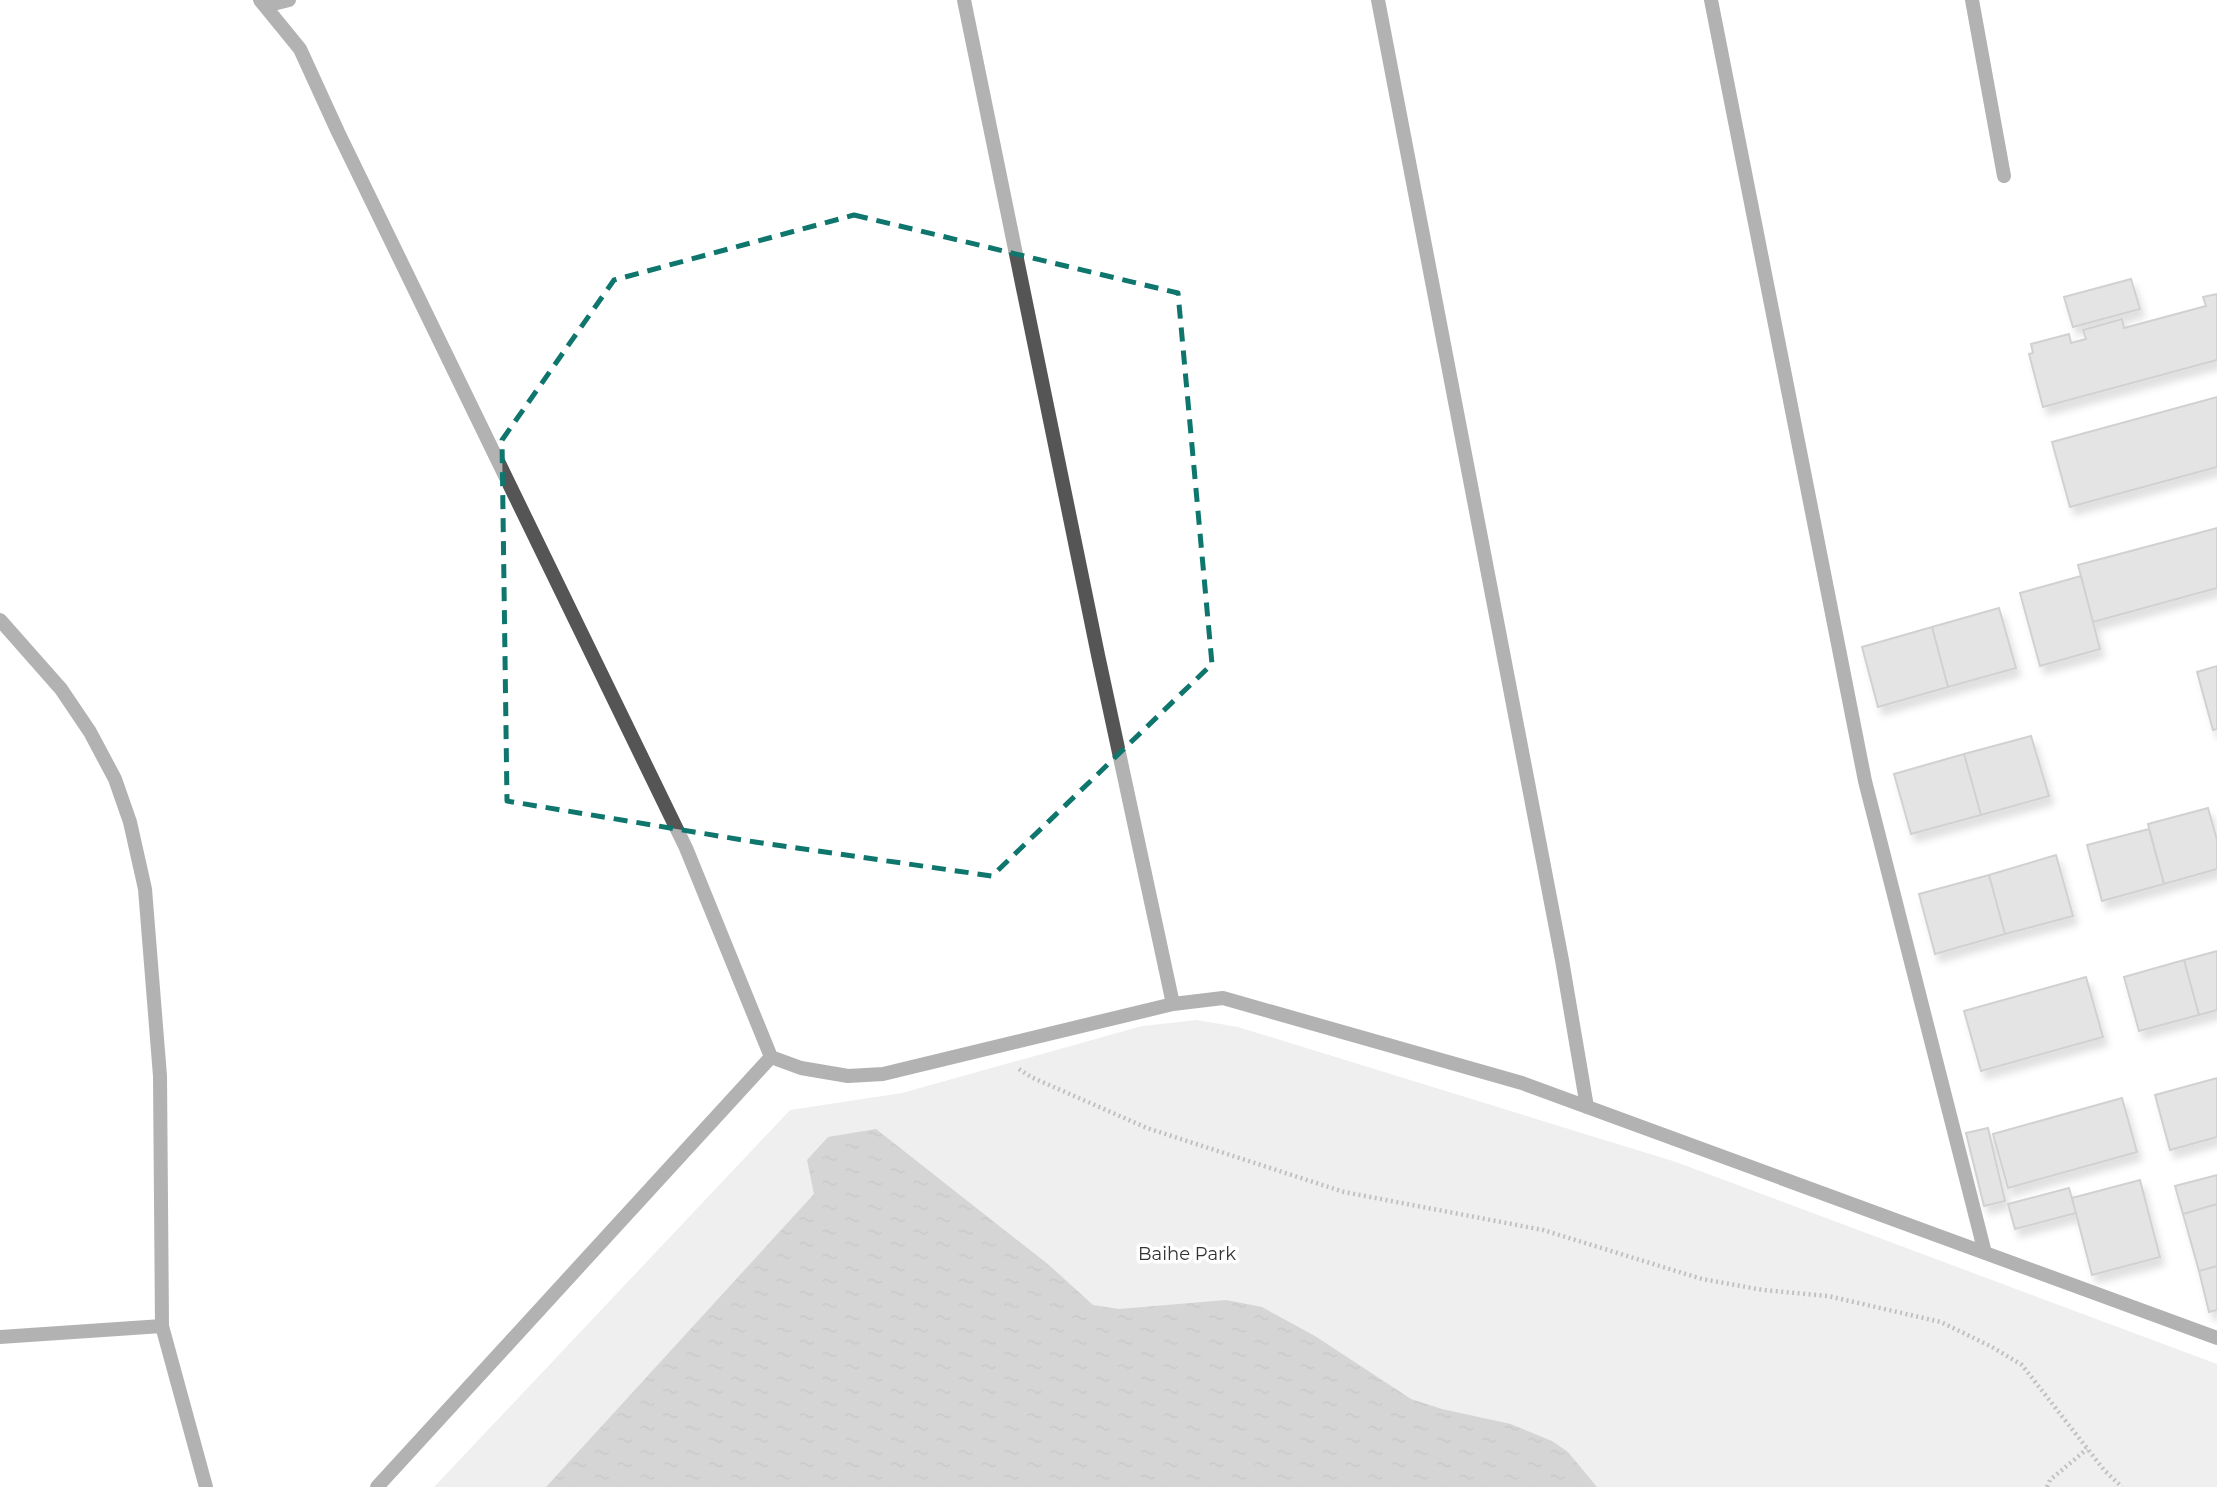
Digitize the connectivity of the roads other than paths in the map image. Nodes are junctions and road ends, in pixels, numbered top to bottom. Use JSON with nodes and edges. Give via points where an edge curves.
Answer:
{"nodes":[{"id":1,"x":289,"y":0,"type":"edge"},
{"id":2,"x":964,"y":0,"type":"edge"},
{"id":3,"x":1378,"y":0,"type":"edge"},
{"id":4,"x":1711,"y":0,"type":"edge"},
{"id":5,"x":1972,"y":0,"type":"edge"},
{"id":6,"x":262,"y":3,"type":"edge"},
{"id":7,"x":2004,"y":176,"type":"dead end"},
{"id":8,"x":0,"y":620,"type":"edge"},
{"id":9,"x":1173,"y":1004,"type":"junction"},
{"id":10,"x":771,"y":1057,"type":"junction"},
{"id":11,"x":1587,"y":1107,"type":"junction"},
{"id":12,"x":1985,"y":1253,"type":"junction"},
{"id":13,"x":162,"y":1326,"type":"junction"},
{"id":14,"x":0,"y":1337,"type":"edge"},
{"id":15,"x":2217,"y":1338,"type":"edge"},
{"id":16,"x":206,"y":1487,"type":"edge"},
{"id":17,"x":377,"y":1487,"type":"edge"}],
"edges":[{"from":1,"to":6,"type":"street"},
{"from":2,"to":9,"type":"street"},
{"from":3,"to":11,"type":"street"},
{"from":4,"to":12,"type":"street","via":[[1865,781]]},
{"from":5,"to":7,"type":"street"},
{"from":6,"to":10,"type":"street","via":[[300,49],[686,848]]},
{"from":8,"to":13,"type":"street","via":[[61,689],[90,732],[116,779],[130,822],[145,889],[159,1076]]},
{"from":9,"to":10,"type":"street","via":[[883,1074],[848,1076]]},
{"from":9,"to":11,"type":"street","via":[[1223,998],[1522,1083]]},
{"from":10,"to":17,"type":"street"},
{"from":11,"to":12,"type":"street"},
{"from":12,"to":15,"type":"street"},
{"from":13,"to":14,"type":"street"},
{"from":13,"to":16,"type":"street"}]}
